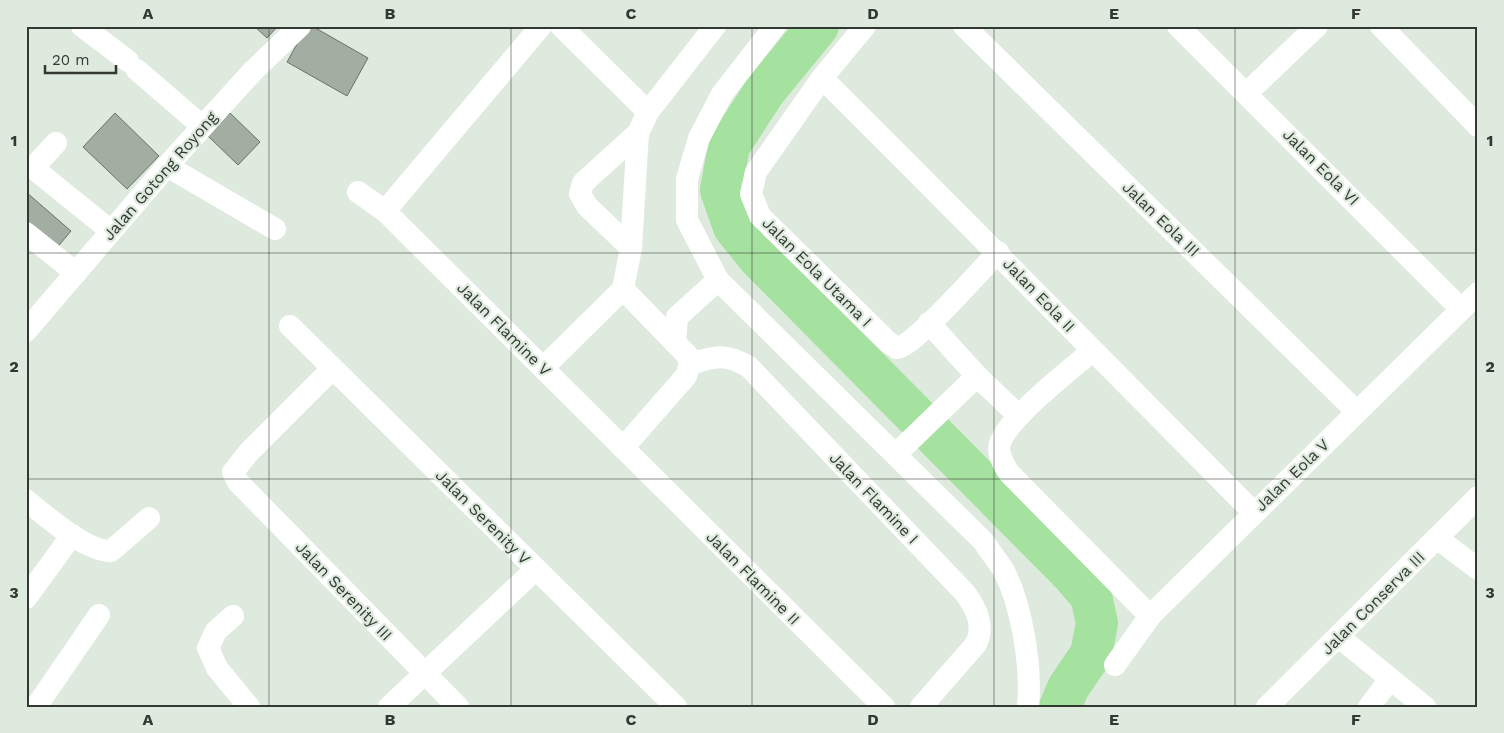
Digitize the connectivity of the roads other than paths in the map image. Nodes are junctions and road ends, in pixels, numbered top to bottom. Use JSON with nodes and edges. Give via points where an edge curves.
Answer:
{"nodes":[{"id":1,"x":82,"y":26,"type":"edge"},
{"id":2,"x":300,"y":26,"type":"edge"},
{"id":3,"x":541,"y":26,"type":"edge"},
{"id":4,"x":562,"y":26,"type":"edge"},
{"id":5,"x":715,"y":26,"type":"edge"},
{"id":6,"x":775,"y":26,"type":"edge"},
{"id":7,"x":865,"y":26,"type":"edge"},
{"id":8,"x":964,"y":26,"type":"edge"},
{"id":9,"x":1178,"y":26,"type":"edge"},
{"id":10,"x":1317,"y":26,"type":"edge"},
{"id":11,"x":1381,"y":26,"type":"edge"},
{"id":12,"x":822,"y":78,"type":"junction"},
{"id":13,"x":1247,"y":93,"type":"junction"},
{"id":14,"x":1470,"y":105,"type":"edge"},
{"id":15,"x":648,"y":112,"type":"junction"},
{"id":16,"x":202,"y":126,"type":"junction"},
{"id":17,"x":1478,"y":126,"type":"edge"},
{"id":18,"x":638,"y":133,"type":"junction"},
{"id":19,"x":56,"y":144,"type":"dead end"},
{"id":20,"x":167,"y":166,"type":"junction"},
{"id":21,"x":358,"y":192,"type":"dead end"},
{"id":22,"x":385,"y":211,"type":"junction"},
{"id":23,"x":275,"y":229,"type":"dead end"},
{"id":24,"x":111,"y":231,"type":"junction"},
{"id":25,"x":26,"y":233,"type":"edge"},
{"id":26,"x":631,"y":248,"type":"junction"},
{"id":27,"x":998,"y":252,"type":"junction"},
{"id":28,"x":76,"y":273,"type":"junction"},
{"id":29,"x":718,"y":280,"type":"junction"},
{"id":30,"x":624,"y":289,"type":"junction"},
{"id":31,"x":1478,"y":293,"type":"edge"},
{"id":32,"x":1461,"y":309,"type":"junction"},
{"id":33,"x":648,"y":314,"type":"junction"},
{"id":34,"x":677,"y":317,"type":"junction"},
{"id":35,"x":929,"y":324,"type":"junction"},
{"id":36,"x":290,"y":326,"type":"dead end"},
{"id":37,"x":26,"y":331,"type":"edge"},
{"id":38,"x":675,"y":343,"type":"junction"},
{"id":39,"x":1092,"y":351,"type":"junction"},
{"id":40,"x":690,"y":364,"type":"junction"},
{"id":41,"x":543,"y":368,"type":"junction"},
{"id":42,"x":332,"y":369,"type":"junction"},
{"id":43,"x":977,"y":376,"type":"junction"},
{"id":44,"x":1357,"y":412,"type":"junction"},
{"id":45,"x":1018,"y":416,"type":"junction"},
{"id":46,"x":623,"y":448,"type":"junction"},
{"id":47,"x":902,"y":448,"type":"junction"},
{"id":48,"x":1478,"y":497,"type":"edge"},
{"id":49,"x":26,"y":500,"type":"edge"},
{"id":50,"x":1254,"y":513,"type":"junction"},
{"id":51,"x":149,"y":518,"type":"dead end"},
{"id":52,"x":72,"y":535,"type":"junction"},
{"id":53,"x":1437,"y":538,"type":"junction"},
{"id":54,"x":536,"y":569,"type":"junction"},
{"id":55,"x":1478,"y":569,"type":"edge"},
{"id":56,"x":26,"y":598,"type":"edge"},
{"id":57,"x":99,"y":615,"type":"dead end"},
{"id":58,"x":233,"y":616,"type":"dead end"},
{"id":59,"x":1150,"y":616,"type":"junction"},
{"id":60,"x":1339,"y":637,"type":"junction"},
{"id":61,"x":1116,"y":665,"type":"dead end"},
{"id":62,"x":424,"y":673,"type":"junction"},
{"id":63,"x":1390,"y":679,"type":"junction"},
{"id":64,"x":36,"y":707,"type":"edge"},
{"id":65,"x":249,"y":707,"type":"edge"},
{"id":66,"x":389,"y":707,"type":"edge"},
{"id":67,"x":458,"y":707,"type":"edge"},
{"id":68,"x":676,"y":707,"type":"edge"},
{"id":69,"x":884,"y":707,"type":"edge"},
{"id":70,"x":921,"y":707,"type":"edge"},
{"id":71,"x":1028,"y":707,"type":"edge"},
{"id":72,"x":1267,"y":707,"type":"edge"},
{"id":73,"x":1369,"y":707,"type":"edge"},
{"id":74,"x":1425,"y":707,"type":"edge"}],
"edges":[{"from":1,"to":16,"type":"street","via":[[133,65]]},
{"from":2,"to":16,"type":"street","name":"Jalan Gotong Royong"},
{"from":3,"to":22,"type":"street"},
{"from":4,"to":15,"type":"street"},
{"from":5,"to":15,"type":"street"},
{"from":6,"to":29,"type":"street","via":[[722,94],[699,138],[687,179],[687,220]]},
{"from":7,"to":12,"type":"street"},
{"from":8,"to":44,"type":"street","name":"Jalan Eola III"},
{"from":9,"to":13,"type":"street","name":"Jalan Eola VI"},
{"from":10,"to":13,"type":"street"},
{"from":11,"to":14,"type":"street"},
{"from":12,"to":27,"type":"street","name":"Jalan Eola II"},
{"from":12,"to":35,"type":"street","name":"Jalan Eola Utama I","via":[[756,172],[750,194],[760,216],[892,346],[901,348]]},
{"from":13,"to":32,"type":"street","name":"Jalan Eola VI"},
{"from":14,"to":17,"type":"street"},
{"from":15,"to":18,"type":"street"},
{"from":16,"to":20,"type":"street","name":"Jalan Gotong Royong"},
{"from":18,"to":26,"type":"street"},
{"from":18,"to":26,"type":"street","via":[[583,183],[580,194],[586,206]]},
{"from":19,"to":24,"type":"street","via":[[33,168]]},
{"from":20,"to":23,"type":"street"},
{"from":20,"to":24,"type":"street","name":"Jalan Gotong Royong"},
{"from":21,"to":22,"type":"street","name":"Jalan Flamine V"},
{"from":22,"to":41,"type":"street","name":"Jalan Flamine V"},
{"from":24,"to":28,"type":"street","name":"Jalan Gotong Royong"},
{"from":25,"to":28,"type":"street"},
{"from":26,"to":30,"type":"street"},
{"from":27,"to":35,"type":"street"},
{"from":27,"to":39,"type":"street","name":"Jalan Eola II"},
{"from":28,"to":37,"type":"street","name":"Jalan Gotong Royong"},
{"from":29,"to":34,"type":"street"},
{"from":29,"to":47,"type":"street"},
{"from":30,"to":33,"type":"street"},
{"from":30,"to":41,"type":"street"},
{"from":31,"to":32,"type":"street","name":"Jalan Eola V"},
{"from":32,"to":44,"type":"street","name":"Jalan Eola V"},
{"from":33,"to":34,"type":"street"},
{"from":33,"to":38,"type":"street"},
{"from":34,"to":38,"type":"street"},
{"from":35,"to":43,"type":"street"},
{"from":36,"to":42,"type":"street","name":"Jalan Serenity V"},
{"from":38,"to":40,"type":"street","via":[[688,356]]},
{"from":39,"to":45,"type":"street"},
{"from":39,"to":50,"type":"street","name":"Jalan Eola II"},
{"from":40,"to":46,"type":"street","via":[[686,376]]},
{"from":40,"to":70,"type":"street","name":"Jalan Flamine I","via":[[712,357],[733,358],[749,367],[965,592],[979,618],[980,633],[976,644]]},
{"from":41,"to":46,"type":"street","name":"Jalan Flamine V"},
{"from":42,"to":54,"type":"street","name":"Jalan Serenity V"},
{"from":42,"to":62,"type":"street","name":"Jalan Serenity III","via":[[233,472],[238,482]]},
{"from":43,"to":45,"type":"street"},
{"from":43,"to":47,"type":"street"},
{"from":44,"to":50,"type":"street","name":"Jalan Eola V"},
{"from":45,"to":59,"type":"street","via":[[999,447],[1004,465]]},
{"from":46,"to":69,"type":"street","name":"Jalan Flamine II"},
{"from":47,"to":71,"type":"street","via":[[984,542],[1004,572],[1020,615]]},
{"from":48,"to":53,"type":"street","name":"Jalan Conserva III"},
{"from":49,"to":52,"type":"street"},
{"from":50,"to":59,"type":"street","name":"Jalan Eola V"},
{"from":51,"to":52,"type":"street","via":[[111,551],[104,551]]},
{"from":52,"to":56,"type":"street"},
{"from":53,"to":55,"type":"street"},
{"from":53,"to":60,"type":"street","name":"Jalan Conserva III"},
{"from":54,"to":62,"type":"street"},
{"from":54,"to":68,"type":"street","name":"Jalan Serenity V"},
{"from":57,"to":64,"type":"street"},
{"from":58,"to":65,"type":"street","via":[[216,632],[208,648],[217,668]]},
{"from":59,"to":61,"type":"street","name":"Jalan Eola V"},
{"from":60,"to":63,"type":"street"},
{"from":60,"to":72,"type":"street","name":"Jalan Conserva III"},
{"from":62,"to":66,"type":"street"},
{"from":62,"to":67,"type":"street","name":"Jalan Serenity III"},
{"from":63,"to":73,"type":"street"},
{"from":63,"to":74,"type":"street"}]}
